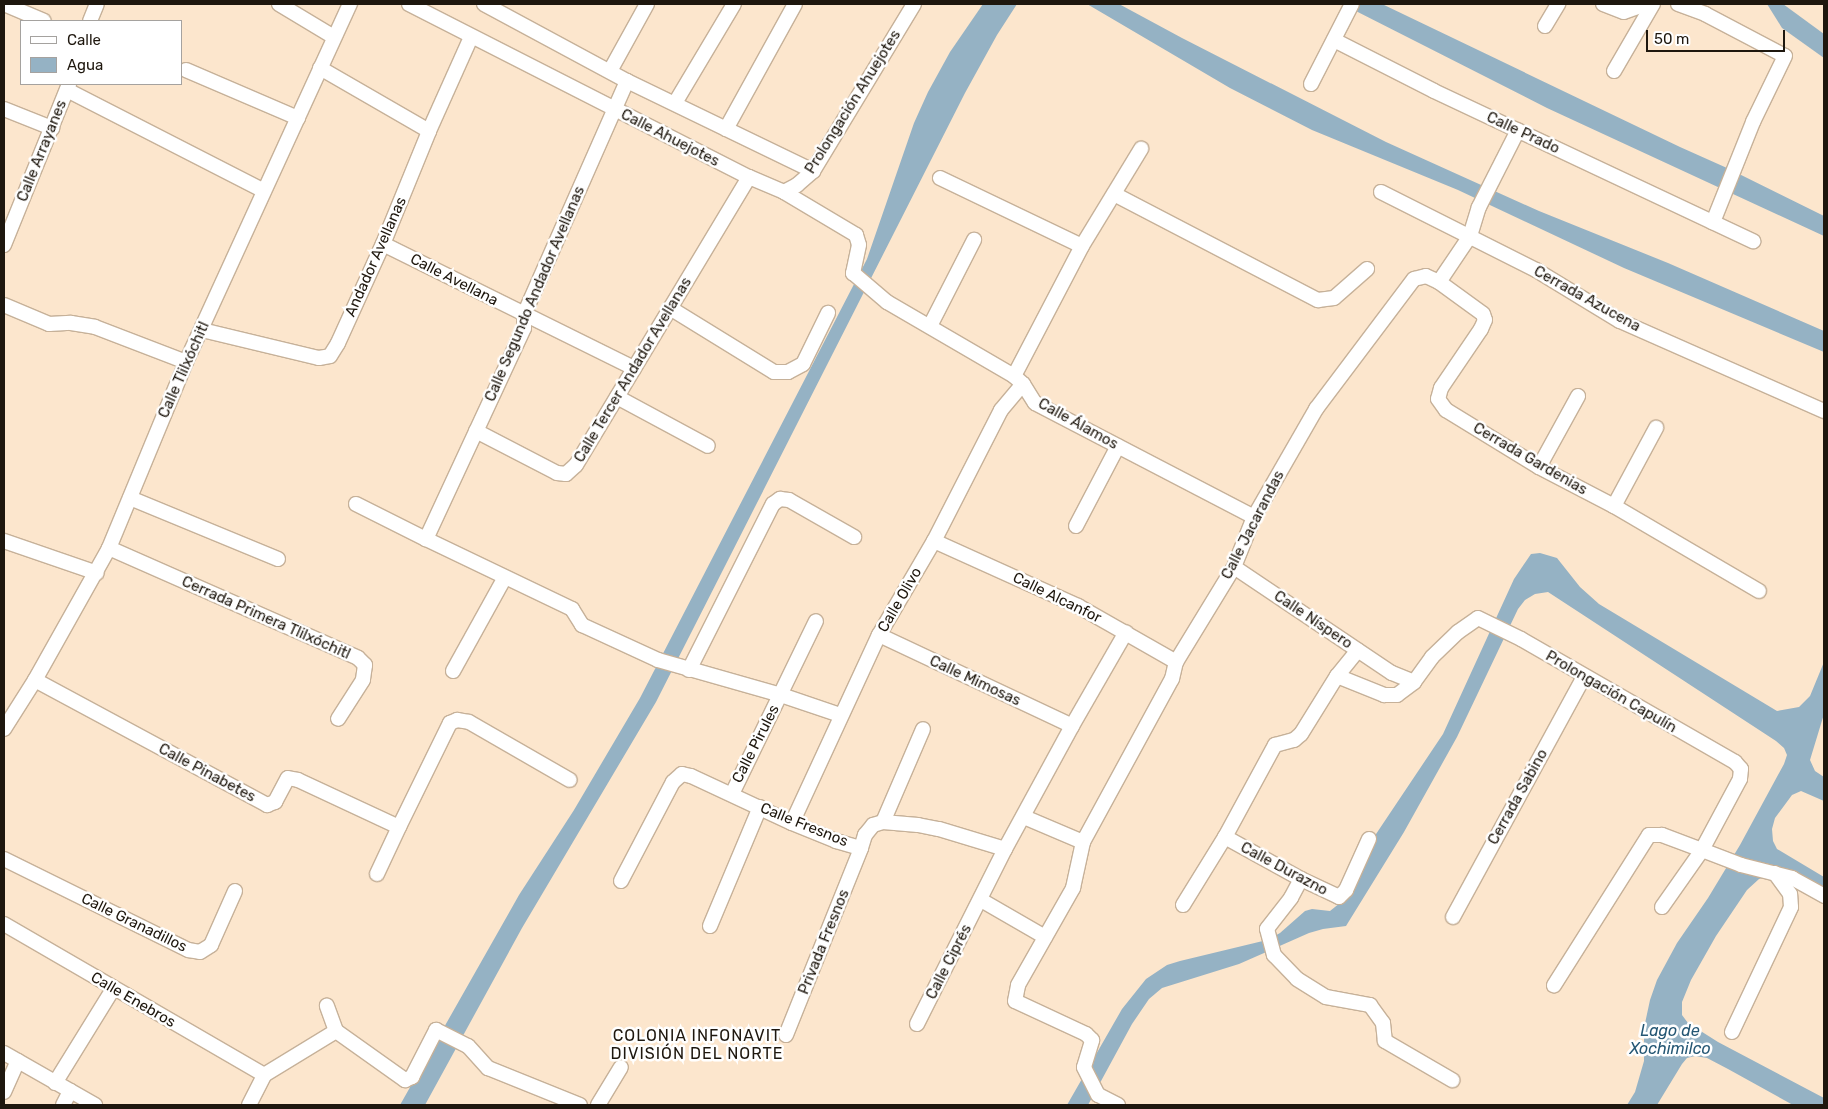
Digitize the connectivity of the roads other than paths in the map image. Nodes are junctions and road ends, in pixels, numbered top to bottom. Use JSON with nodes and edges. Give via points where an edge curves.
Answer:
{"nodes":[{"id":1,"x":4,"y":4,"type":"edge"},
{"id":2,"x":97,"y":4,"type":"edge"},
{"id":3,"x":280,"y":4,"type":"edge"},
{"id":4,"x":350,"y":4,"type":"edge"},
{"id":5,"x":409,"y":4,"type":"edge"},
{"id":6,"x":484,"y":4,"type":"edge"},
{"id":7,"x":647,"y":4,"type":"edge"},
{"id":8,"x":734,"y":4,"type":"edge"},
{"id":9,"x":795,"y":4,"type":"edge"},
{"id":10,"x":914,"y":4,"type":"edge"},
{"id":11,"x":1352,"y":4,"type":"edge"},
{"id":12,"x":1558,"y":4,"type":"edge"},
{"id":13,"x":1603,"y":4,"type":"edge"},
{"id":14,"x":1646,"y":4,"type":"edge"},
{"id":15,"x":1653,"y":4,"type":"edge"},
{"id":16,"x":1678,"y":4,"type":"edge"},
{"id":17,"x":42,"y":20,"type":"edge"},
{"id":18,"x":90,"y":20,"type":"edge"},
{"id":19,"x":1545,"y":26,"type":"dead end"},
{"id":20,"x":471,"y":36,"type":"junction"},
{"id":21,"x":334,"y":37,"type":"junction"},
{"id":22,"x":1334,"y":40,"type":"junction"},
{"id":23,"x":320,"y":68,"type":"junction"},
{"id":24,"x":186,"y":70,"type":"dead end"},
{"id":25,"x":1614,"y":70,"type":"dead end"},
{"id":26,"x":610,"y":71,"type":"junction"},
{"id":27,"x":627,"y":81,"type":"junction"},
{"id":28,"x":1311,"y":84,"type":"dead end"},
{"id":29,"x":68,"y":87,"type":"edge"},
{"id":30,"x":675,"y":103,"type":"junction"},
{"id":31,"x":4,"y":109,"type":"edge"},
{"id":32,"x":615,"y":110,"type":"junction"},
{"id":33,"x":298,"y":118,"type":"junction"},
{"id":34,"x":52,"y":128,"type":"junction"},
{"id":35,"x":726,"y":129,"type":"junction"},
{"id":36,"x":1518,"y":130,"type":"junction"},
{"id":37,"x":429,"y":131,"type":"junction"},
{"id":38,"x":1141,"y":149,"type":"dead end"},
{"id":39,"x":813,"y":171,"type":"junction"},
{"id":40,"x":749,"y":177,"type":"junction"},
{"id":41,"x":940,"y":178,"type":"dead end"},
{"id":42,"x":264,"y":191,"type":"junction"},
{"id":43,"x":784,"y":192,"type":"junction"},
{"id":44,"x":1381,"y":192,"type":"dead end"},
{"id":45,"x":1114,"y":194,"type":"junction"},
{"id":46,"x":1713,"y":222,"type":"junction"},
{"id":47,"x":1470,"y":236,"type":"junction"},
{"id":48,"x":974,"y":240,"type":"dead end"},
{"id":49,"x":1753,"y":241,"type":"dead end"},
{"id":50,"x":383,"y":244,"type":"junction"},
{"id":51,"x":4,"y":245,"type":"edge"},
{"id":52,"x":1082,"y":246,"type":"junction"},
{"id":53,"x":1367,"y":268,"type":"dead end"},
{"id":54,"x":1439,"y":282,"type":"junction"},
{"id":55,"x":887,"y":302,"type":"joint"},
{"id":56,"x":4,"y":305,"type":"edge"},
{"id":57,"x":670,"y":308,"type":"junction"},
{"id":58,"x":828,"y":313,"type":"dead end"},
{"id":59,"x":524,"y":315,"type":"junction"},
{"id":60,"x":930,"y":326,"type":"junction"},
{"id":61,"x":202,"y":330,"type":"junction"},
{"id":62,"x":186,"y":362,"type":"junction"},
{"id":63,"x":634,"y":368,"type":"junction"},
{"id":64,"x":1018,"y":380,"type":"junction"},
{"id":65,"x":1578,"y":396,"type":"dead end"},
{"id":66,"x":617,"y":397,"type":"junction"},
{"id":67,"x":1824,"y":411,"type":"edge"},
{"id":68,"x":1656,"y":428,"type":"dead end"},
{"id":69,"x":476,"y":431,"type":"junction"},
{"id":70,"x":708,"y":446,"type":"dead end"},
{"id":71,"x":1118,"y":446,"type":"junction"},
{"id":72,"x":1539,"y":468,"type":"junction"},
{"id":73,"x":130,"y":498,"type":"junction"},
{"id":74,"x":356,"y":504,"type":"dead end"},
{"id":75,"x":1614,"y":506,"type":"junction"},
{"id":76,"x":1254,"y":517,"type":"junction"},
{"id":77,"x":1076,"y":526,"type":"dead end"},
{"id":78,"x":854,"y":537,"type":"dead end"},
{"id":79,"x":426,"y":539,"type":"junction"},
{"id":80,"x":4,"y":541,"type":"edge"},
{"id":81,"x":934,"y":541,"type":"junction"},
{"id":82,"x":109,"y":548,"type":"junction"},
{"id":83,"x":278,"y":559,"type":"dead end"},
{"id":84,"x":1234,"y":567,"type":"junction"},
{"id":85,"x":97,"y":573,"type":"junction"},
{"id":86,"x":505,"y":577,"type":"junction"},
{"id":87,"x":1759,"y":591,"type":"dead end"},
{"id":88,"x":816,"y":621,"type":"dead end"},
{"id":89,"x":1126,"y":632,"type":"junction"},
{"id":90,"x":879,"y":635,"type":"junction"},
{"id":91,"x":1358,"y":650,"type":"junction"},
{"id":92,"x":1176,"y":662,"type":"junction"},
{"id":93,"x":685,"y":669,"type":"junction"},
{"id":94,"x":452,"y":671,"type":"dead end"},
{"id":95,"x":1337,"y":676,"type":"junction"},
{"id":96,"x":1584,"y":677,"type":"junction"},
{"id":97,"x":35,"y":680,"type":"junction"},
{"id":98,"x":1414,"y":682,"type":"junction"},
{"id":99,"x":781,"y":694,"type":"junction"},
{"id":100,"x":840,"y":714,"type":"junction"},
{"id":101,"x":338,"y":719,"type":"dead end"},
{"id":102,"x":1072,"y":726,"type":"junction"},
{"id":103,"x":4,"y":728,"type":"edge"},
{"id":104,"x":923,"y":729,"type":"dead end"},
{"id":105,"x":570,"y":780,"type":"dead end"},
{"id":106,"x":732,"y":794,"type":"junction"},
{"id":107,"x":760,"y":807,"type":"junction"},
{"id":108,"x":1024,"y":817,"type":"junction"},
{"id":109,"x":882,"y":822,"type":"junction"},
{"id":110,"x":792,"y":823,"type":"junction"},
{"id":111,"x":398,"y":827,"type":"junction"},
{"id":112,"x":1225,"y":837,"type":"junction"},
{"id":113,"x":1369,"y":839,"type":"dead end"},
{"id":114,"x":1083,"y":842,"type":"junction"},
{"id":115,"x":861,"y":848,"type":"junction"},
{"id":116,"x":1006,"y":850,"type":"junction"},
{"id":117,"x":1702,"y":850,"type":"junction"},
{"id":118,"x":4,"y":859,"type":"edge"},
{"id":119,"x":1772,"y":872,"type":"junction"},
{"id":120,"x":377,"y":874,"type":"dead end"},
{"id":121,"x":1301,"y":879,"type":"junction"},
{"id":122,"x":621,"y":880,"type":"dead end"},
{"id":123,"x":235,"y":891,"type":"dead end"},
{"id":124,"x":1824,"y":896,"type":"edge"},
{"id":125,"x":981,"y":900,"type":"junction"},
{"id":126,"x":1182,"y":905,"type":"dead end"},
{"id":127,"x":1662,"y":907,"type":"dead end"},
{"id":128,"x":1453,"y":917,"type":"dead end"},
{"id":129,"x":4,"y":924,"type":"edge"},
{"id":130,"x":710,"y":926,"type":"dead end"},
{"id":131,"x":1045,"y":937,"type":"junction"},
{"id":132,"x":1554,"y":985,"type":"dead end"},
{"id":133,"x":113,"y":989,"type":"junction"},
{"id":134,"x":327,"y":1006,"type":"dead end"},
{"id":135,"x":917,"y":1024,"type":"dead end"},
{"id":136,"x":336,"y":1031,"type":"junction"},
{"id":137,"x":1732,"y":1032,"type":"dead end"},
{"id":138,"x":786,"y":1036,"type":"dead end"},
{"id":139,"x":4,"y":1053,"type":"edge"},
{"id":140,"x":18,"y":1062,"type":"junction"},
{"id":141,"x":621,"y":1068,"type":"dead end"},
{"id":142,"x":264,"y":1074,"type":"junction"},
{"id":143,"x":1452,"y":1080,"type":"dead end"},
{"id":144,"x":55,"y":1082,"type":"junction"},
{"id":145,"x":70,"y":1091,"type":"junction"},
{"id":146,"x":4,"y":1092,"type":"edge"},
{"id":147,"x":63,"y":1105,"type":"edge"},
{"id":148,"x":95,"y":1105,"type":"edge"},
{"id":149,"x":249,"y":1105,"type":"edge"},
{"id":150,"x":580,"y":1105,"type":"edge"},
{"id":151,"x":598,"y":1105,"type":"edge"},
{"id":152,"x":1118,"y":1105,"type":"edge"}],
"edges":[{"from":1,"to":17,"type":"street"},
{"from":2,"to":18,"type":"street"},
{"from":3,"to":21,"type":"street"},
{"from":4,"to":21,"type":"street","name":"Calle Tlilxóchitl"},
{"from":5,"to":20,"type":"street","name":"Calle Ahuejotes"},
{"from":6,"to":26,"type":"street"},
{"from":7,"to":26,"type":"street"},
{"from":8,"to":30,"type":"street"},
{"from":9,"to":35,"type":"street"},
{"from":10,"to":39,"type":"street","name":"Prolongación Ahuejotes"},
{"from":11,"to":22,"type":"street"},
{"from":12,"to":19,"type":"street"},
{"from":13,"to":14,"type":"street","via":[[1624,12]]},
{"from":15,"to":25,"type":"street"},
{"from":16,"to":46,"type":"street","via":[[1705,14],[1785,56],[1753,122]]},
{"from":20,"to":32,"type":"street","name":"Calle Ahuejotes"},
{"from":20,"to":37,"type":"street","name":"Andador Avellanas"},
{"from":21,"to":23,"type":"street","name":"Calle Tlilxóchitl"},
{"from":22,"to":28,"type":"street"},
{"from":22,"to":36,"type":"street","name":"Calle Prado"},
{"from":23,"to":33,"type":"street","name":"Calle Tlilxóchitl"},
{"from":23,"to":37,"type":"street"},
{"from":24,"to":33,"type":"street"},
{"from":26,"to":27,"type":"street"},
{"from":27,"to":30,"type":"street"},
{"from":27,"to":32,"type":"street","name":"Calle Segundo Andador Avellanas"},
{"from":29,"to":34,"type":"street","name":"Calle Arrayanes"},
{"from":29,"to":42,"type":"street"},
{"from":30,"to":35,"type":"street"},
{"from":31,"to":34,"type":"street"},
{"from":32,"to":40,"type":"street","name":"Calle Ahuejotes"},
{"from":32,"to":59,"type":"street","name":"Calle Segundo Andador Avellanas"},
{"from":33,"to":42,"type":"street","name":"Calle Tlilxóchitl"},
{"from":34,"to":51,"type":"street","name":"Calle Arrayanes"},
{"from":35,"to":39,"type":"street"},
{"from":36,"to":46,"type":"street","name":"Calle Prado"},
{"from":36,"to":47,"type":"street","via":[[1479,207]]},
{"from":37,"to":50,"type":"street","name":"Andador Avellanas"},
{"from":38,"to":45,"type":"street"},
{"from":39,"to":43,"type":"street","name":"Prolongación Ahuejotes","via":[[797,186]]},
{"from":40,"to":43,"type":"street","name":"Calle Ahuejotes"},
{"from":40,"to":57,"type":"street","name":"Calle Tercer Andador Avellanas"},
{"from":41,"to":52,"type":"street"},
{"from":42,"to":61,"type":"street","name":"Calle Tlilxóchitl"},
{"from":43,"to":55,"type":"street","name":"Calle Ahuejotes","via":[[856,235],[859,245],[853,273]]},
{"from":44,"to":47,"type":"street","name":"Cerrada Azucena"},
{"from":45,"to":52,"type":"street","name":"Calle Olivo"},
{"from":45,"to":53,"type":"street","via":[[1318,300],[1334,298]]},
{"from":46,"to":49,"type":"street","name":"Calle Prado"},
{"from":47,"to":54,"type":"street"},
{"from":47,"to":67,"type":"street","name":"Cerrada Azucena","via":[[1536,270],[1620,321]]},
{"from":48,"to":60,"type":"street"},
{"from":50,"to":59,"type":"street","name":"Calle Avellana"},
{"from":50,"to":61,"type":"street","name":"Andador Avellanas","via":[[330,356],[319,358]]},
{"from":52,"to":64,"type":"street","name":"Calle Olivo"},
{"from":54,"to":72,"type":"street","name":"Cerrada Gardenias","via":[[1483,314],[1485,320],[1440,388],[1438,399],[1446,410]]},
{"from":54,"to":76,"type":"street","name":"Calle Jacarandas","via":[[1426,276],[1414,279],[1402,293],[1316,409]]},
{"from":55,"to":60,"type":"street","name":"Calle Álamos"},
{"from":56,"to":62,"type":"street","via":[[49,324],[71,323],[103,330]]},
{"from":57,"to":58,"type":"street","via":[[774,372],[788,372],[804,364]]},
{"from":57,"to":63,"type":"street","name":"Calle Tercer Andador Avellanas"},
{"from":59,"to":63,"type":"street","name":"Calle Avellana"},
{"from":59,"to":69,"type":"street","name":"Calle Segundo Andador Avellanas","via":[[524,328]]},
{"from":60,"to":64,"type":"street","name":"Calle Álamos"},
{"from":61,"to":62,"type":"street","name":"Calle Tlilxóchitl"},
{"from":62,"to":73,"type":"street","name":"Calle Tlilxóchitl"},
{"from":63,"to":66,"type":"street","name":"Calle Tercer Andador Avellanas"},
{"from":64,"to":71,"type":"street","name":"Calle Álamos","via":[[1036,403]]},
{"from":64,"to":81,"type":"street","name":"Calle Olivo"},
{"from":65,"to":72,"type":"street"},
{"from":66,"to":69,"type":"street","name":"Calle Tercer Andador Avellanas","via":[[576,465],[566,474],[557,474]]},
{"from":66,"to":70,"type":"street"},
{"from":68,"to":75,"type":"street"},
{"from":69,"to":79,"type":"street","name":"Calle Segundo Andador Avellanas"},
{"from":71,"to":76,"type":"street","name":"Calle Álamos"},
{"from":71,"to":77,"type":"street"},
{"from":72,"to":75,"type":"street","name":"Cerrada Gardenias"},
{"from":73,"to":82,"type":"street","name":"Calle Tlilxóchitl"},
{"from":73,"to":83,"type":"street"},
{"from":74,"to":79,"type":"street"},
{"from":75,"to":87,"type":"street","name":"Cerrada Gardenias"},
{"from":76,"to":84,"type":"street","name":"Calle Jacarandas"},
{"from":78,"to":93,"type":"street","via":[[789,500],[780,499],[773,504]]},
{"from":79,"to":86,"type":"street"},
{"from":80,"to":85,"type":"street"},
{"from":81,"to":89,"type":"street","name":"Calle Alcanfor","via":[[1078,606]]},
{"from":81,"to":90,"type":"street","name":"Calle Olivo"},
{"from":82,"to":85,"type":"street","name":"Calle Tlilxóchitl"},
{"from":82,"to":101,"type":"street","name":"Cerrada Primera Tlilxóchitl","via":[[358,658],[365,665],[363,680]]},
{"from":84,"to":91,"type":"street","name":"Calle Níspero"},
{"from":84,"to":92,"type":"street","name":"Calle Jacarandas"},
{"from":85,"to":97,"type":"street","name":"Calle Tlilxóchitl"},
{"from":86,"to":93,"type":"street","via":[[572,609],[582,625]]},
{"from":86,"to":94,"type":"street"},
{"from":88,"to":99,"type":"street","name":"Calle Pirules"},
{"from":89,"to":92,"type":"street","name":"Calle Alcanfor"},
{"from":89,"to":102,"type":"street"},
{"from":90,"to":100,"type":"street","name":"Calle Olivo"},
{"from":90,"to":102,"type":"street","name":"Calle Mimosas"},
{"from":91,"to":95,"type":"street"},
{"from":91,"to":98,"type":"street","name":"Calle Níspero","via":[[1392,673]]},
{"from":92,"to":114,"type":"street","name":"Calle Jacarandas","via":[[1172,679]]},
{"from":93,"to":99,"type":"street"},
{"from":95,"to":98,"type":"street","via":[[1384,695],[1397,695]]},
{"from":95,"to":112,"type":"street","via":[[1301,734],[1294,740],[1275,745]]},
{"from":96,"to":98,"type":"street","name":"Prolongación Capulín","via":[[1521,639],[1478,618],[1432,657]]},
{"from":96,"to":117,"type":"street","name":"Prolongación Capulín","via":[[1735,762],[1741,769],[1740,779]]},
{"from":96,"to":128,"type":"street","name":"Cerrada Sabino"},
{"from":97,"to":103,"type":"street","name":"Calle Tlilxóchitl"},
{"from":97,"to":111,"type":"street","name":"Calle Pinabetes","via":[[268,805],[275,802],[288,778]]},
{"from":99,"to":100,"type":"street"},
{"from":99,"to":106,"type":"street","name":"Calle Pirules"},
{"from":100,"to":110,"type":"street","name":"Calle Olivo"},
{"from":102,"to":108,"type":"street"},
{"from":104,"to":109,"type":"street"},
{"from":105,"to":111,"type":"street","via":[[469,722],[458,720],[450,723]]},
{"from":106,"to":107,"type":"street","name":"Calle Fresnos"},
{"from":106,"to":122,"type":"street","name":"Calle Fresnos","via":[[682,774],[673,782]]},
{"from":107,"to":110,"type":"street","name":"Calle Fresnos"},
{"from":107,"to":130,"type":"street"},
{"from":108,"to":114,"type":"street"},
{"from":108,"to":116,"type":"street","name":"Calle Ciprés"},
{"from":109,"to":115,"type":"street","name":"Calle Fresnos","via":[[873,825]]},
{"from":109,"to":116,"type":"street","via":[[918,824]]},
{"from":110,"to":115,"type":"street","name":"Calle Fresnos"},
{"from":111,"to":120,"type":"street"},
{"from":112,"to":121,"type":"street","name":"Calle Durazno"},
{"from":112,"to":126,"type":"street"},
{"from":113,"to":121,"type":"street","name":"Calle Durazno","via":[[1346,890],[1339,897]]},
{"from":114,"to":131,"type":"street","name":"Calle Jacarandas","via":[[1073,888]]},
{"from":115,"to":138,"type":"street","name":"Privada Fresnos"},
{"from":116,"to":125,"type":"street","name":"Calle Ciprés"},
{"from":117,"to":119,"type":"street"},
{"from":117,"to":127,"type":"street"},
{"from":117,"to":132,"type":"street","via":[[1662,835],[1650,835]]},
{"from":118,"to":123,"type":"street","name":"Calle Granadillos","via":[[188,950],[200,952],[211,945]]},
{"from":119,"to":124,"type":"street","via":[[1792,878]]},
{"from":119,"to":137,"type":"street","via":[[1790,894],[1790,907]]},
{"from":121,"to":143,"type":"street","via":[[1267,929],[1274,955],[1297,978],[1326,997],[1370,1005],[1383,1023],[1385,1041]]},
{"from":125,"to":131,"type":"street"},
{"from":125,"to":135,"type":"street","name":"Calle Ciprés"},
{"from":129,"to":133,"type":"street","name":"Calle Enebros"},
{"from":131,"to":152,"type":"street","via":[[1018,985],[1015,1001],[1086,1034],[1092,1040],[1084,1067],[1098,1095]]},
{"from":133,"to":142,"type":"street","name":"Calle Enebros"},
{"from":133,"to":144,"type":"street"},
{"from":134,"to":136,"type":"street"},
{"from":136,"to":142,"type":"street"},
{"from":136,"to":150,"type":"street","via":[[405,1080],[412,1077],[436,1030],[468,1046],[488,1068]]},
{"from":139,"to":140,"type":"street"},
{"from":140,"to":144,"type":"street"},
{"from":140,"to":146,"type":"street"},
{"from":141,"to":151,"type":"street"},
{"from":142,"to":149,"type":"street"},
{"from":144,"to":145,"type":"street"},
{"from":145,"to":147,"type":"street"},
{"from":145,"to":148,"type":"street"}]}
